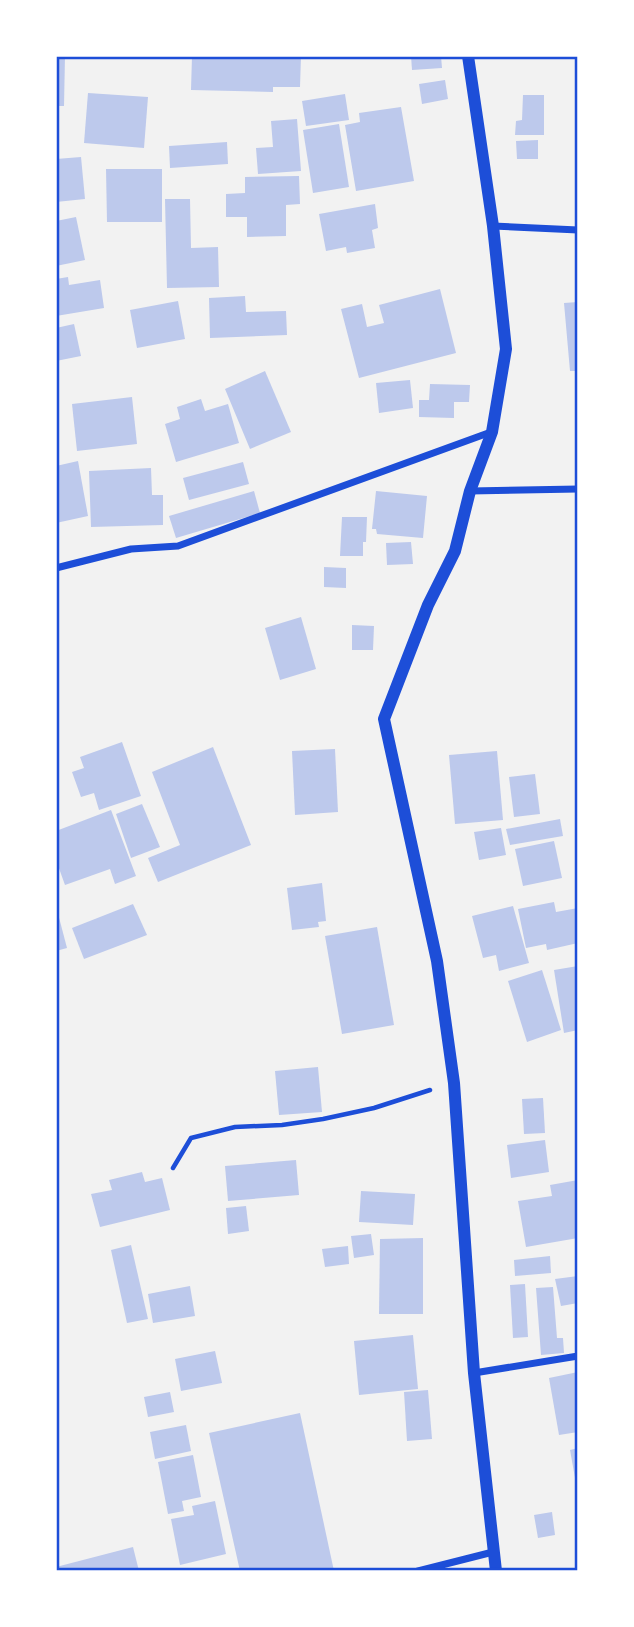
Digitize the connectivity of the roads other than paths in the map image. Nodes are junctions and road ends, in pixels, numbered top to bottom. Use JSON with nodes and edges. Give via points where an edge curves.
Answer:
{"nodes":[{"id":1,"x":468,"y":56,"type":"edge"},
{"id":2,"x":493,"y":226,"type":"junction"},
{"id":3,"x":578,"y":230,"type":"edge"},
{"id":4,"x":492,"y":432,"type":"junction"},
{"id":5,"x":578,"y":489,"type":"edge"},
{"id":6,"x":470,"y":491,"type":"junction"},
{"id":7,"x":56,"y":568,"type":"edge"},
{"id":8,"x":578,"y":1356,"type":"edge"},
{"id":9,"x":474,"y":1373,"type":"junction"},
{"id":10,"x":493,"y":1552,"type":"junction"},
{"id":11,"x":418,"y":1571,"type":"edge"},
{"id":12,"x":496,"y":1571,"type":"edge"}],
"edges":[{"from":1,"to":2,"type":"street"},
{"from":2,"to":3,"type":"street"},
{"from":2,"to":4,"type":"street","via":[[506,349]]},
{"from":4,"to":6,"type":"street"},
{"from":4,"to":7,"type":"street","via":[[178,546],[131,548]]},
{"from":5,"to":6,"type":"street"},
{"from":6,"to":9,"type":"street","via":[[455,551],[428,605],[384,719],[437,961],[454,1083]]},
{"from":8,"to":9,"type":"street"},
{"from":9,"to":10,"type":"street"},
{"from":10,"to":11,"type":"street"},
{"from":10,"to":12,"type":"street"}]}
